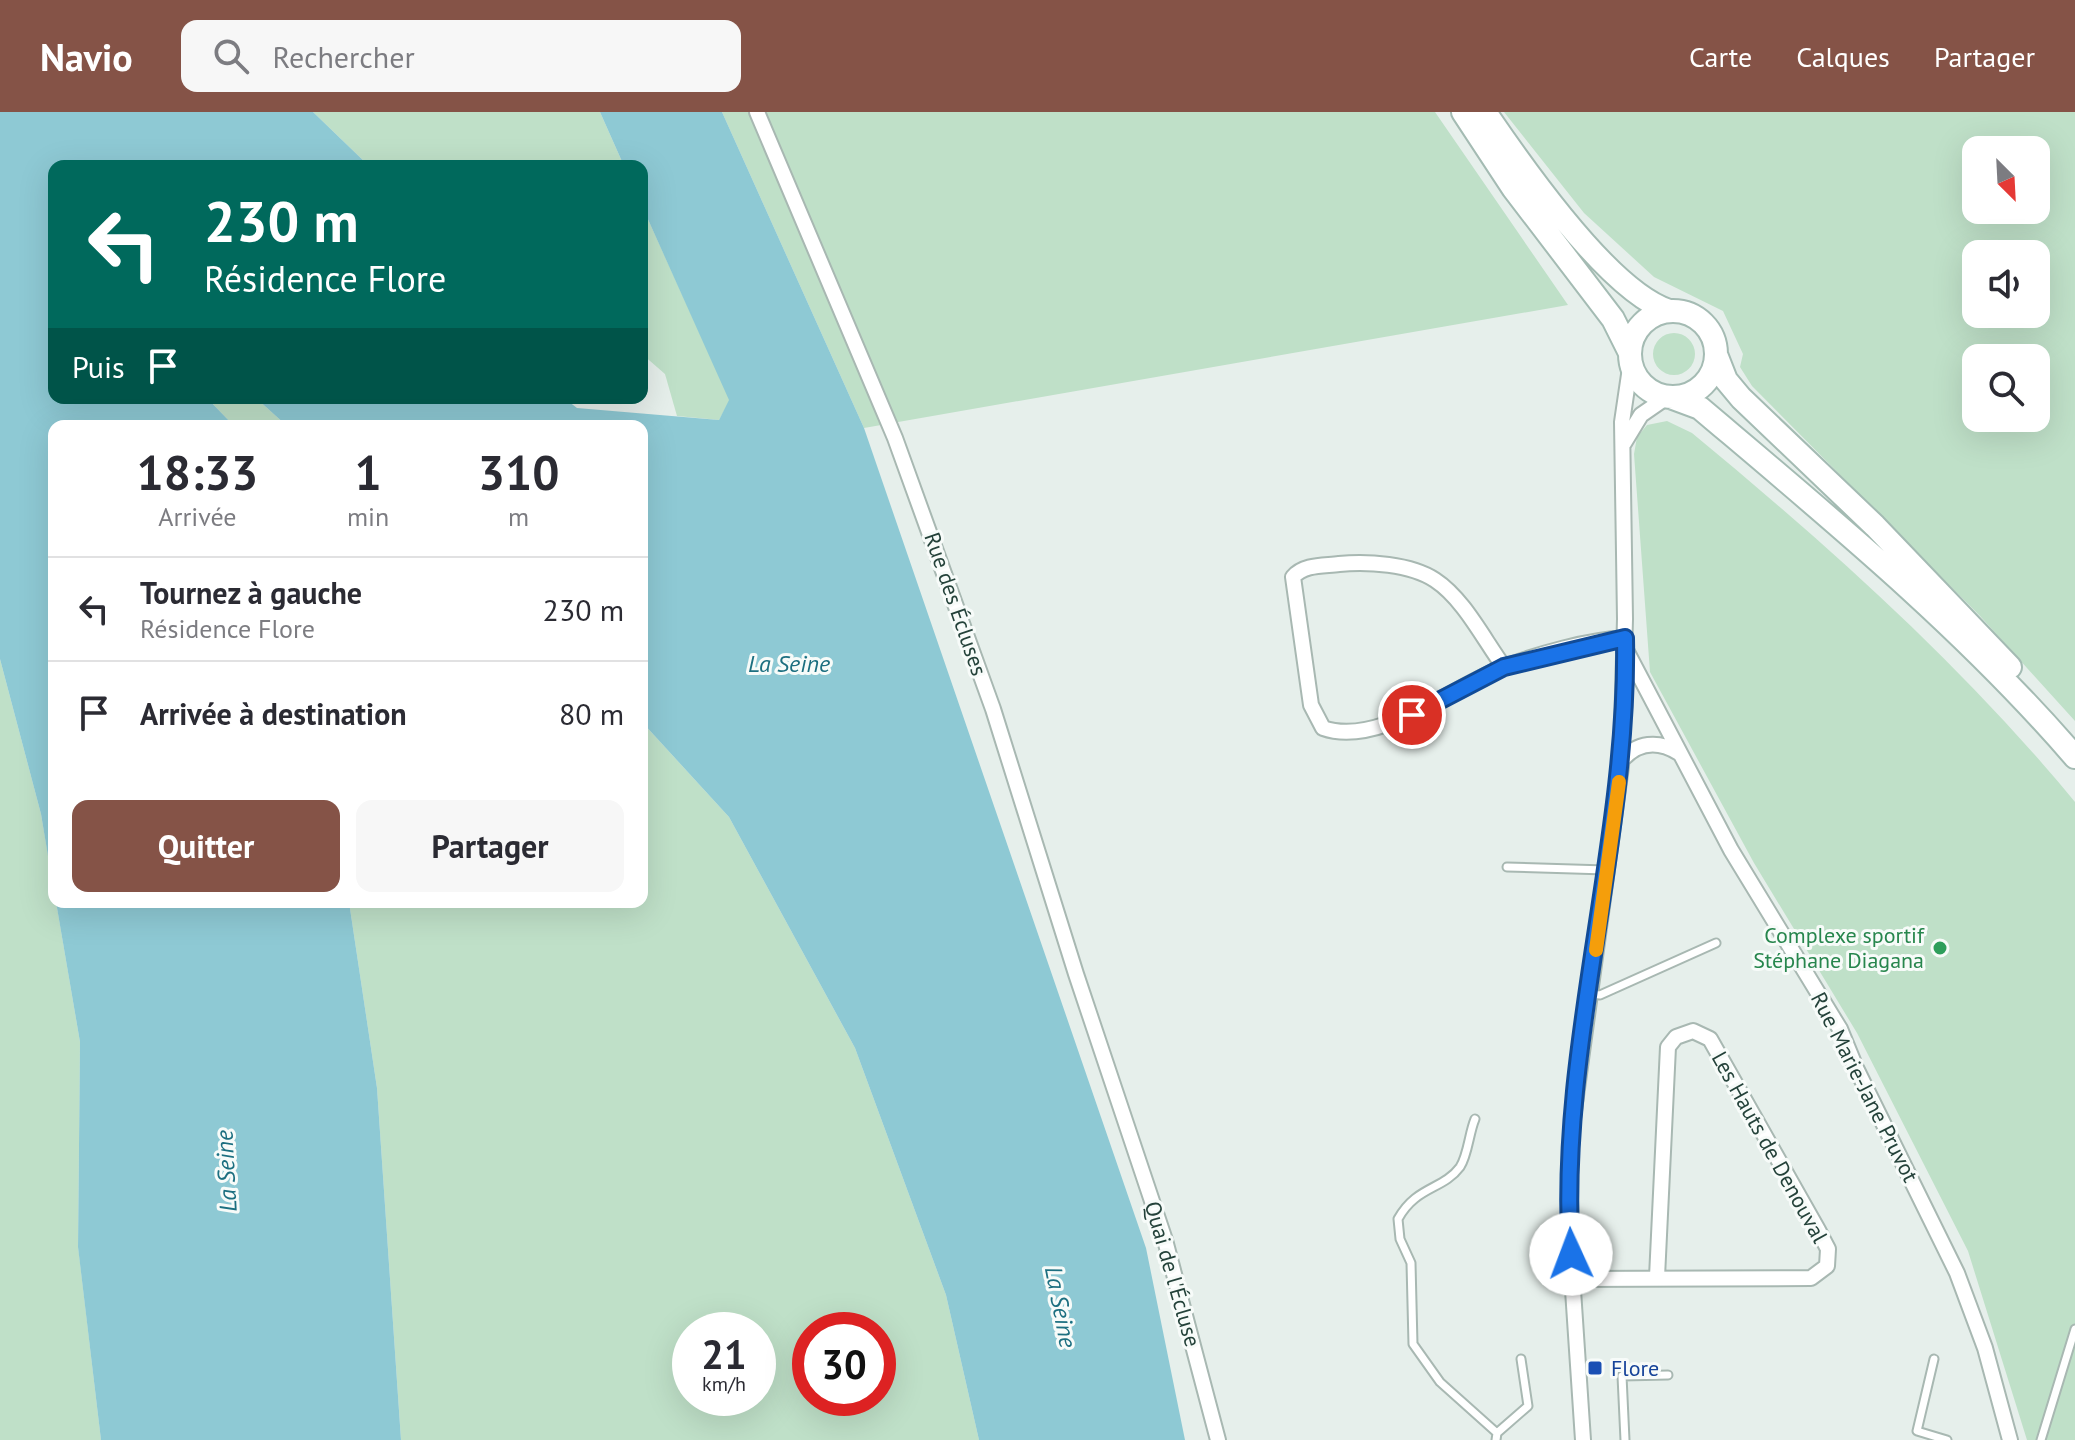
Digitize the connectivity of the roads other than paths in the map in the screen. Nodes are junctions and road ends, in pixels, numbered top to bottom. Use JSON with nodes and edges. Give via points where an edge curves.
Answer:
{"nodes":[{"id":1,"x":757,"y":112,"type":"edge"},
{"id":2,"x":1463,"y":112,"type":"edge"},
{"id":3,"x":1485,"y":112,"type":"edge"},
{"id":4,"x":1669,"y":311,"type":"junction"},
{"id":5,"x":1630,"y":357,"type":"junction"},
{"id":6,"x":1717,"y":357,"type":"junction"},
{"id":7,"x":1670,"y":397,"type":"junction"},
{"id":8,"x":1624,"y":443,"type":"junction"},
{"id":9,"x":1625,"y":642,"type":"junction"},
{"id":10,"x":1504,"y":667,"type":"junction"},
{"id":11,"x":2075,"y":739,"type":"edge"},
{"id":12,"x":1679,"y":753,"type":"junction"},
{"id":13,"x":2075,"y":757,"type":"edge"},
{"id":14,"x":1621,"y":761,"type":"junction"},
{"id":15,"x":1507,"y":867,"type":"dead end"},
{"id":16,"x":1606,"y":870,"type":"junction"},
{"id":17,"x":1716,"y":943,"type":"dead end"},
{"id":18,"x":1590,"y":994,"type":"junction"},
{"id":19,"x":1123,"y":1109,"type":"joint"},
{"id":20,"x":1475,"y":1119,"type":"dead end"},
{"id":21,"x":1657,"y":1277,"type":"junction"},
{"id":22,"x":1572,"y":1279,"type":"junction"},
{"id":23,"x":2075,"y":1329,"type":"edge"},
{"id":24,"x":1521,"y":1359,"type":"dead end"},
{"id":25,"x":1934,"y":1359,"type":"dead end"},
{"id":26,"x":1668,"y":1375,"type":"dead end"},
{"id":27,"x":1497,"y":1436,"type":"edge"},
{"id":28,"x":1218,"y":1440,"type":"edge"},
{"id":29,"x":1583,"y":1440,"type":"edge"},
{"id":30,"x":1625,"y":1440,"type":"edge"},
{"id":31,"x":1947,"y":1440,"type":"edge"},
{"id":32,"x":2010,"y":1440,"type":"edge"},
{"id":33,"x":2041,"y":1440,"type":"edge"}],
"edges":[{"from":1,"to":19,"type":"street","name":"Rue des Écluses","via":[[933,535]]},
{"from":2,"to":5,"type":"main road","via":[[1513,188],[1613,319]]},
{"from":3,"to":4,"type":"main road","via":[[1539,188],[1595,253],[1648,302]]},
{"from":4,"to":5,"type":"main road","via":[[1642,325]]},
{"from":4,"to":6,"type":"main road","via":[[1688,313],[1704,323]]},
{"from":5,"to":7,"type":"main road","via":[[1643,386]]},
{"from":5,"to":8,"type":"street","via":[[1622,413]]},
{"from":6,"to":7,"type":"main road","via":[[1705,385]]},
{"from":6,"to":11,"type":"main road","via":[[1741,398],[1895,547]]},
{"from":7,"to":8,"type":"street","via":[[1641,415]]},
{"from":7,"to":13,"type":"main road","via":[[1706,413],[1911,591]]},
{"from":8,"to":9,"type":"street"},
{"from":9,"to":10,"type":"street"},
{"from":9,"to":12,"type":"street","name":"Rue Marie-Jane Pruvot"},
{"from":9,"to":14,"type":"street"},
{"from":10,"to":10,"type":"street","via":[[1412,715],[1348,733],[1323,728],[1311,705],[1293,577],[1302,569],[1368,563],[1429,577],[1451,595]]},
{"from":12,"to":14,"type":"street","via":[[1651,744]]},
{"from":12,"to":32,"type":"street","name":"Rue Marie-Jane Pruvot","via":[[1840,1029],[1934,1222],[1985,1348]]},
{"from":14,"to":16,"type":"street"},
{"from":15,"to":16,"type":"lane"},
{"from":16,"to":18,"type":"street"},
{"from":17,"to":18,"type":"lane","via":[[1600,995]]},
{"from":18,"to":22,"type":"street","via":[[1569,1178]]},
{"from":19,"to":28,"type":"street","name":"Quai de l'Écluse","via":[[1165,1240]]},
{"from":20,"to":27,"type":"lane","via":[[1461,1166],[1418,1193],[1398,1219],[1411,1263],[1413,1344],[1440,1382]]},
{"from":21,"to":21,"type":"street","name":"Les Hauts de Denouval","via":[[1811,1278],[1829,1259],[1818,1230],[1710,1039],[1698,1032],[1676,1037],[1668,1047]]},
{"from":21,"to":22,"type":"street","name":"Les Hauts de Denouval"},
{"from":22,"to":29,"type":"street"},
{"from":23,"to":33,"type":"lane"},
{"from":24,"to":27,"type":"lane","via":[[1528,1406]]},
{"from":25,"to":31,"type":"lane","via":[[1917,1431]]},
{"from":26,"to":30,"type":"lane","via":[[1622,1376]]}]}
